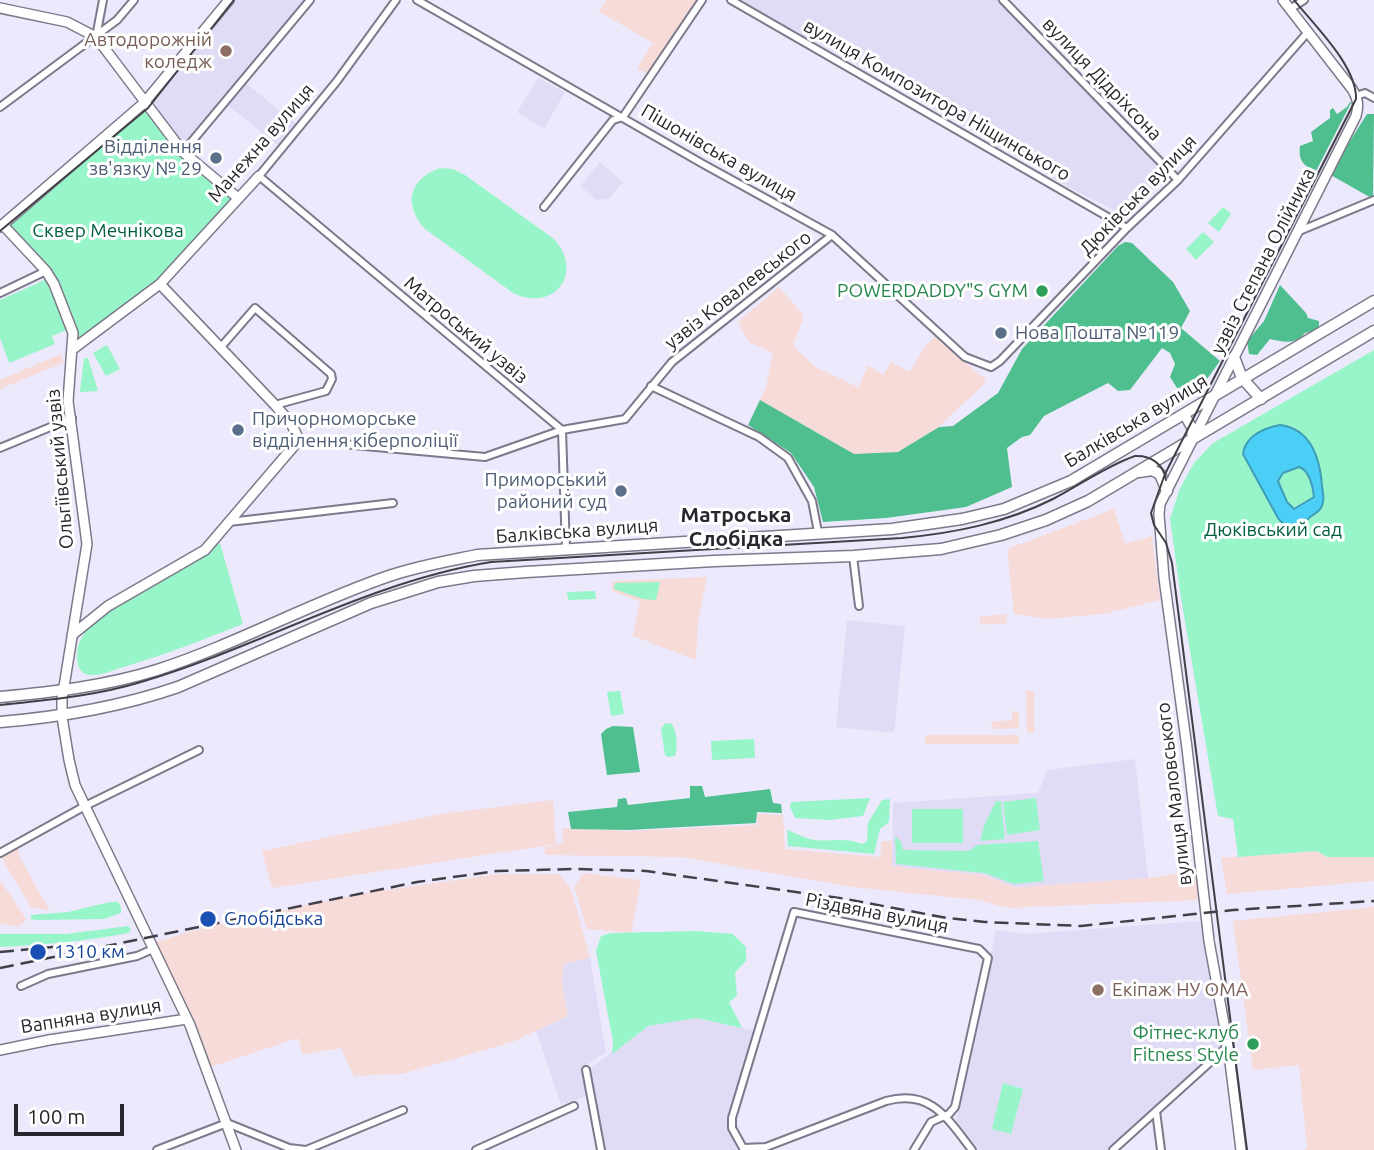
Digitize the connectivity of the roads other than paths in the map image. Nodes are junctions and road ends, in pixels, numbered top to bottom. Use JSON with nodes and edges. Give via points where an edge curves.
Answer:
{"nodes":[{"id":1,"x":103,"y":0,"type":"edge"},
{"id":2,"x":134,"y":0,"type":"edge"},
{"id":3,"x":229,"y":0,"type":"edge"},
{"id":4,"x":310,"y":0,"type":"edge"},
{"id":5,"x":396,"y":0,"type":"edge"},
{"id":6,"x":417,"y":0,"type":"edge"},
{"id":7,"x":702,"y":0,"type":"edge"},
{"id":8,"x":731,"y":0,"type":"edge"},
{"id":9,"x":1003,"y":0,"type":"edge"},
{"id":10,"x":1283,"y":0,"type":"edge"},
{"id":11,"x":1304,"y":0,"type":"edge"},
{"id":12,"x":0,"y":8,"type":"edge"},
{"id":13,"x":1290,"y":9,"type":"junction"},
{"id":14,"x":1308,"y":32,"type":"junction"},
{"id":15,"x":96,"y":37,"type":"junction"},
{"id":16,"x":1356,"y":96,"type":"junction"},
{"id":17,"x":1374,"y":99,"type":"edge"},
{"id":18,"x":144,"y":103,"type":"junction"},
{"id":19,"x":0,"y":107,"type":"edge"},
{"id":20,"x":623,"y":117,"type":"junction"},
{"id":21,"x":183,"y":152,"type":"junction"},
{"id":22,"x":258,"y":176,"type":"junction"},
{"id":23,"x":1178,"y":180,"type":"junction"},
{"id":24,"x":238,"y":198,"type":"junction"},
{"id":25,"x":1374,"y":200,"type":"edge"},
{"id":26,"x":544,"y":208,"type":"dead end"},
{"id":27,"x":1,"y":224,"type":"edge"},
{"id":28,"x":1127,"y":228,"type":"junction"},
{"id":29,"x":1295,"y":233,"type":"junction"},
{"id":30,"x":832,"y":235,"type":"junction"},
{"id":31,"x":46,"y":271,"type":"junction"},
{"id":32,"x":160,"y":284,"type":"junction"},
{"id":33,"x":0,"y":293,"type":"edge"},
{"id":34,"x":1374,"y":302,"type":"edge"},
{"id":35,"x":1374,"y":331,"type":"edge"},
{"id":36,"x":220,"y":347,"type":"junction"},
{"id":37,"x":73,"y":349,"type":"junction"},
{"id":38,"x":1234,"y":357,"type":"junction"},
{"id":39,"x":982,"y":365,"type":"joint"},
{"id":40,"x":1242,"y":378,"type":"junction"},
{"id":41,"x":652,"y":386,"type":"junction"},
{"id":42,"x":1218,"y":392,"type":"junction"},
{"id":43,"x":1261,"y":399,"type":"junction"},
{"id":44,"x":275,"y":404,"type":"junction"},
{"id":45,"x":1184,"y":414,"type":"junction"},
{"id":46,"x":72,"y":418,"type":"junction"},
{"id":47,"x":562,"y":430,"type":"junction"},
{"id":48,"x":299,"y":440,"type":"junction"},
{"id":49,"x":1192,"y":440,"type":"junction"},
{"id":50,"x":0,"y":448,"type":"edge"},
{"id":51,"x":1135,"y":472,"type":"junction"},
{"id":52,"x":1167,"y":491,"type":"junction"},
{"id":53,"x":393,"y":503,"type":"dead end"},
{"id":54,"x":229,"y":522,"type":"junction"},
{"id":55,"x":818,"y":533,"type":"junction"},
{"id":56,"x":566,"y":550,"type":"junction"},
{"id":57,"x":853,"y":556,"type":"junction"},
{"id":58,"x":859,"y":606,"type":"dead end"},
{"id":59,"x":72,"y":635,"type":"junction"},
{"id":60,"x":64,"y":690,"type":"junction"},
{"id":61,"x":0,"y":697,"type":"edge"},
{"id":62,"x":62,"y":717,"type":"junction"},
{"id":63,"x":0,"y":722,"type":"edge"},
{"id":64,"x":199,"y":751,"type":"dead end"},
{"id":65,"x":85,"y":806,"type":"junction"},
{"id":66,"x":0,"y":853,"type":"edge"},
{"id":67,"x":153,"y":949,"type":"junction"},
{"id":68,"x":20,"y":986,"type":"dead end"},
{"id":69,"x":187,"y":1019,"type":"junction"},
{"id":70,"x":1228,"y":1046,"type":"junction"},
{"id":71,"x":0,"y":1050,"type":"edge"},
{"id":72,"x":586,"y":1070,"type":"dead end"},
{"id":73,"x":574,"y":1106,"type":"dead end"},
{"id":74,"x":403,"y":1110,"type":"dead end"},
{"id":75,"x":1156,"y":1111,"type":"junction"},
{"id":76,"x":945,"y":1115,"type":"junction"},
{"id":77,"x":227,"y":1123,"type":"junction"},
{"id":78,"x":743,"y":1149,"type":"edge"},
{"id":79,"x":157,"y":1150,"type":"edge"},
{"id":80,"x":236,"y":1150,"type":"edge"},
{"id":81,"x":476,"y":1150,"type":"edge"},
{"id":82,"x":601,"y":1150,"type":"edge"},
{"id":83,"x":914,"y":1150,"type":"edge"},
{"id":84,"x":972,"y":1150,"type":"edge"},
{"id":85,"x":1114,"y":1150,"type":"edge"},
{"id":86,"x":1161,"y":1150,"type":"edge"},
{"id":87,"x":1241,"y":1150,"type":"edge"}],
"edges":[{"from":1,"to":15,"type":"street"},
{"from":2,"to":15,"type":"street"},
{"from":3,"to":18,"type":"street"},
{"from":4,"to":21,"type":"street"},
{"from":5,"to":22,"type":"street","name":"Манежна вулиця","via":[[337,81]]},
{"from":6,"to":20,"type":"street","name":"Пішонівська вулиця"},
{"from":7,"to":20,"type":"street"},
{"from":8,"to":28,"type":"street","name":"вулиця Композитора Ніщинського"},
{"from":9,"to":23,"type":"street","name":"вулиця Дідріхсона"},
{"from":10,"to":13,"type":"street"},
{"from":11,"to":13,"type":"street"},
{"from":12,"to":15,"type":"street","via":[[67,22]]},
{"from":13,"to":14,"type":"street"},
{"from":14,"to":16,"type":"street"},
{"from":14,"to":23,"type":"street","name":"Дюківська вулиця"},
{"from":15,"to":18,"type":"street"},
{"from":15,"to":19,"type":"street"},
{"from":16,"to":17,"type":"street","via":[[1365,93]]},
{"from":16,"to":29,"type":"street","name":"узвіз Степана Олійника","via":[[1356,116]]},
{"from":18,"to":21,"type":"street"},
{"from":18,"to":27,"type":"street"},
{"from":20,"to":26,"type":"street","via":[[613,120]]},
{"from":20,"to":30,"type":"street","name":"Пішонівська вулиця"},
{"from":21,"to":24,"type":"street"},
{"from":22,"to":24,"type":"street","name":"Манежна вулиця"},
{"from":22,"to":47,"type":"street","name":"Матроський узвіз"},
{"from":23,"to":28,"type":"street","name":"Дюківська вулиця"},
{"from":24,"to":32,"type":"street","name":"Манежна вулиця"},
{"from":25,"to":29,"type":"street"},
{"from":27,"to":31,"type":"street","name":"Ольгіївський узвіз"},
{"from":28,"to":39,"type":"street","name":"Дюківська вулиця","via":[[1000,361],[991,367]]},
{"from":29,"to":38,"type":"street","name":"узвіз Степана Олійника"},
{"from":30,"to":39,"type":"street","name":"Пішонівська вулиця","via":[[965,357]]},
{"from":30,"to":41,"type":"street","name":"узвіз Ковалевського","via":[[672,362]]},
{"from":31,"to":33,"type":"street"},
{"from":31,"to":37,"type":"street","name":"Ольгіївський узвіз","via":[[69,318]]},
{"from":32,"to":36,"type":"street"},
{"from":32,"to":37,"type":"street","name":"Манежна вулиця"},
{"from":34,"to":40,"type":"main road","name":"Балківська вулиця"},
{"from":35,"to":43,"type":"main road","name":"Балківська вулиця"},
{"from":36,"to":44,"type":"street"},
{"from":36,"to":44,"type":"street","via":[[256,308],[331,374],[326,391]]},
{"from":37,"to":46,"type":"street","name":"Ольгіївський узвіз","via":[[68,401]]},
{"from":38,"to":40,"type":"main road"},
{"from":38,"to":42,"type":"street","name":"узвіз Степана Олійника"},
{"from":40,"to":42,"type":"main road","name":"Балківська вулиця"},
{"from":40,"to":43,"type":"main road"},
{"from":41,"to":47,"type":"street","name":"узвіз Ковалевського","via":[[625,419]]},
{"from":41,"to":55,"type":"street","via":[[759,437],[788,458],[812,501]]},
{"from":42,"to":45,"type":"main road","name":"Балківська вулиця"},
{"from":42,"to":49,"type":"street","name":"узвіз Степана Олійника"},
{"from":43,"to":49,"type":"main road","name":"Балківська вулиця"},
{"from":44,"to":48,"type":"street"},
{"from":45,"to":49,"type":"street","via":[[1192,428]]},
{"from":45,"to":55,"type":"main road","name":"Балківська вулиця","via":[[1071,481],[1004,509],[904,527]]},
{"from":46,"to":50,"type":"street"},
{"from":46,"to":59,"type":"street","name":"Ольгіївський узвіз","via":[[87,544]]},
{"from":47,"to":48,"type":"street","name":"узвіз Ковалевського","via":[[485,457]]},
{"from":47,"to":56,"type":"street"},
{"from":48,"to":54,"type":"street"},
{"from":49,"to":51,"type":"main road","name":"Балківська вулиця"},
{"from":49,"to":52,"type":"street","name":"вулиця Маловського"},
{"from":51,"to":52,"type":"main road","via":[[1160,474]]},
{"from":51,"to":57,"type":"main road","name":"Балківська вулиця","via":[[1046,520],[1001,535],[941,549]]},
{"from":52,"to":70,"type":"street","name":"вулиця Маловського","via":[[1158,514],[1164,578],[1209,941]]},
{"from":53,"to":54,"type":"street"},
{"from":54,"to":59,"type":"street","via":[[205,550],[108,606]]},
{"from":55,"to":56,"type":"main road","name":"Балківська вулиця"},
{"from":56,"to":60,"type":"main road","name":"Балківська вулиця","via":[[477,555],[427,565],[355,589],[160,669]]},
{"from":57,"to":58,"type":"street"},
{"from":57,"to":62,"type":"main road","name":"Балківська вулиця","via":[[526,572],[438,582],[371,603],[178,687]]},
{"from":59,"to":60,"type":"street","name":"Ольгіївський узвіз"},
{"from":60,"to":61,"type":"main road","name":"Балківська вулиця"},
{"from":60,"to":62,"type":"street","name":"Ольгіївський узвіз"},
{"from":62,"to":63,"type":"main road","name":"Балківська вулиця"},
{"from":62,"to":65,"type":"street","name":"Ольгіївський узвіз","via":[[75,785]]},
{"from":64,"to":65,"type":"street"},
{"from":65,"to":66,"type":"street"},
{"from":65,"to":67,"type":"street","name":"Ольгіївський узвіз"},
{"from":67,"to":68,"type":"street","via":[[48,974]]},
{"from":67,"to":69,"type":"street","name":"Ольгіївський узвіз"},
{"from":69,"to":71,"type":"street","name":"Вапняна вулиця"},
{"from":69,"to":77,"type":"street","name":"Ольгіївський узвіз"},
{"from":70,"to":75,"type":"street"},
{"from":70,"to":87,"type":"street","name":"вулиця Маловського"},
{"from":72,"to":82,"type":"street"},
{"from":73,"to":81,"type":"street"},
{"from":74,"to":77,"type":"street","via":[[306,1150],[289,1148]]},
{"from":75,"to":85,"type":"street"},
{"from":75,"to":86,"type":"street"},
{"from":76,"to":78,"type":"street","via":[[923,1101],[901,1097],[766,1147]]},
{"from":76,"to":78,"type":"street","name":"Різдвяна вулиця","via":[[957,1103],[988,958],[979,949],[794,912],[732,1118]]},
{"from":76,"to":83,"type":"street","via":[[931,1122]]},
{"from":76,"to":84,"type":"street"},
{"from":77,"to":79,"type":"street"},
{"from":77,"to":80,"type":"street","name":"Ольгіївський узвіз"}]}
